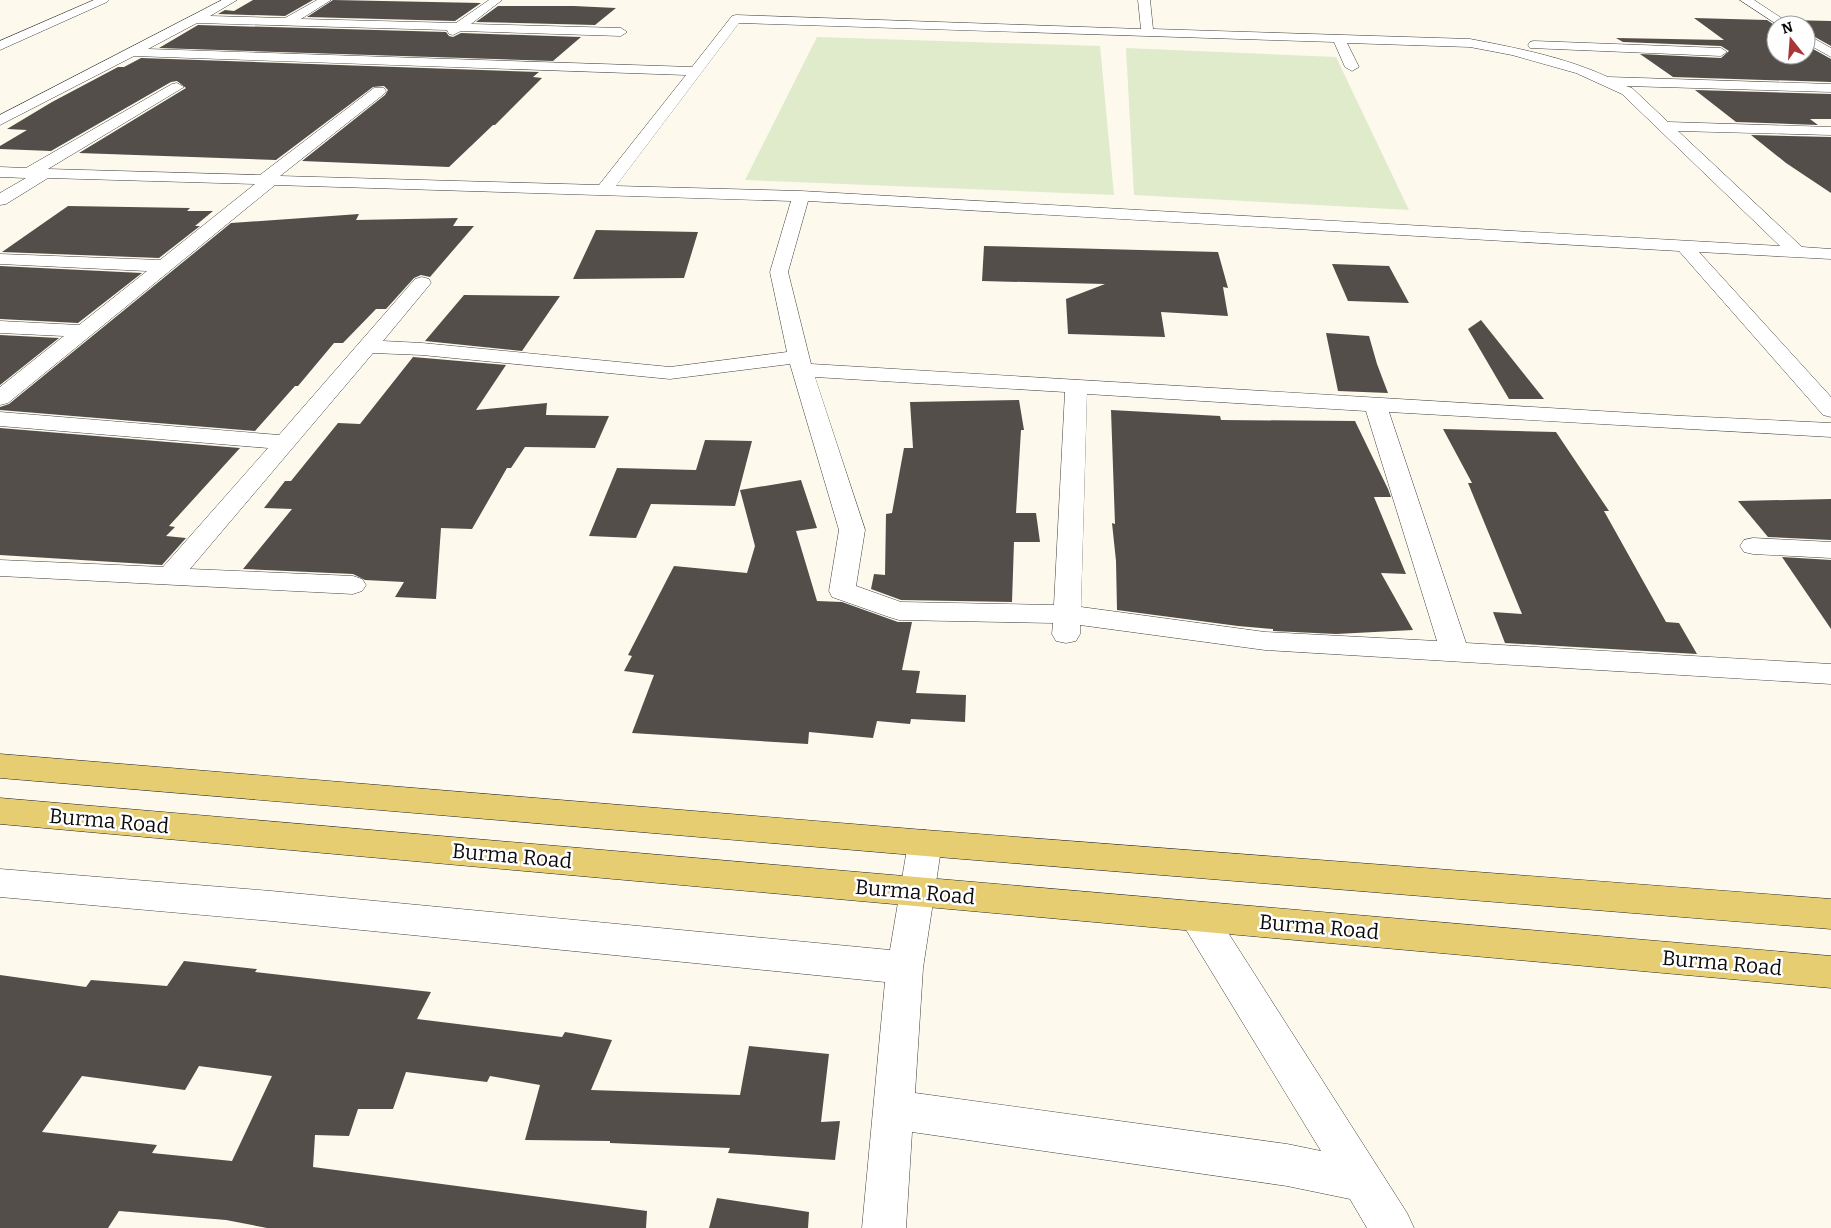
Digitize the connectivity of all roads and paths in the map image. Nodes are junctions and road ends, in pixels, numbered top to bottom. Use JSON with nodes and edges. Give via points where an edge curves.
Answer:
{"nodes":[{"id":1,"x":103,"y":0,"type":"edge"},
{"id":2,"x":231,"y":0,"type":"edge"},
{"id":3,"x":325,"y":0,"type":"edge"},
{"id":4,"x":496,"y":0,"type":"edge"},
{"id":5,"x":1144,"y":0,"type":"edge"},
{"id":6,"x":1746,"y":0,"type":"edge"},
{"id":7,"x":746,"y":6,"type":"dead end"},
{"id":8,"x":1770,"y":15,"type":"edge"},
{"id":9,"x":194,"y":19,"type":"junction"},
{"id":10,"x":736,"y":19,"type":"junction"},
{"id":11,"x":286,"y":22,"type":"junction"},
{"id":12,"x":458,"y":27,"type":"junction"},
{"id":13,"x":270,"y":31,"type":"dead end"},
{"id":14,"x":621,"y":32,"type":"dead end"},
{"id":15,"x":1147,"y":32,"type":"junction"},
{"id":16,"x":1699,"y":37,"type":"dead end"},
{"id":17,"x":1338,"y":38,"type":"junction"},
{"id":18,"x":442,"y":39,"type":"dead end"},
{"id":19,"x":1470,"y":43,"type":"junction"},
{"id":20,"x":1816,"y":44,"type":"edge"},
{"id":21,"x":0,"y":46,"type":"edge"},
{"id":22,"x":245,"y":46,"type":"dead end"},
{"id":23,"x":427,"y":50,"type":"dead end"},
{"id":24,"x":132,"y":52,"type":"junction"},
{"id":25,"x":1345,"y":53,"type":"junction"},
{"id":26,"x":1831,"y":53,"type":"edge"},
{"id":27,"x":1363,"y":54,"type":"dead end"},
{"id":28,"x":228,"y":55,"type":"junction"},
{"id":29,"x":411,"y":61,"type":"junction"},
{"id":30,"x":1352,"y":67,"type":"dead end"},
{"id":31,"x":696,"y":71,"type":"junction"},
{"id":32,"x":1753,"y":74,"type":"dead end"},
{"id":33,"x":1608,"y":81,"type":"junction"},
{"id":34,"x":1769,"y":86,"type":"junction"},
{"id":35,"x":177,"y":87,"type":"dead end"},
{"id":36,"x":1831,"y":88,"type":"edge"},
{"id":37,"x":379,"y":91,"type":"dead end"},
{"id":38,"x":0,"y":121,"type":"edge"},
{"id":39,"x":1665,"y":126,"type":"junction"},
{"id":40,"x":1831,"y":131,"type":"edge"},
{"id":41,"x":0,"y":172,"type":"edge"},
{"id":42,"x":36,"y":173,"type":"junction"},
{"id":43,"x":268,"y":180,"type":"junction"},
{"id":44,"x":604,"y":190,"type":"junction"},
{"id":45,"x":801,"y":196,"type":"junction"},
{"id":46,"x":0,"y":200,"type":"edge"},
{"id":47,"x":1684,"y":246,"type":"junction"},
{"id":48,"x":1796,"y":251,"type":"junction"},
{"id":49,"x":1831,"y":254,"type":"edge"},
{"id":50,"x":0,"y":258,"type":"edge"},
{"id":51,"x":166,"y":266,"type":"junction"},
{"id":52,"x":422,"y":283,"type":"dead end"},
{"id":53,"x":0,"y":327,"type":"edge"},
{"id":54,"x":83,"y":331,"type":"junction"},
{"id":55,"x":367,"y":347,"type":"junction"},
{"id":56,"x":800,"y":364,"type":"junction"},
{"id":57,"x":1076,"y":386,"type":"junction"},
{"id":58,"x":0,"y":398,"type":"edge"},
{"id":59,"x":1375,"y":404,"type":"junction"},
{"id":60,"x":1831,"y":410,"type":"edge"},
{"id":61,"x":0,"y":419,"type":"edge"},
{"id":62,"x":1831,"y":430,"type":"edge"},
{"id":63,"x":285,"y":442,"type":"junction"},
{"id":64,"x":1753,"y":546,"type":"dead end"},
{"id":65,"x":1831,"y":550,"type":"edge"},
{"id":66,"x":0,"y":568,"type":"edge"},
{"id":67,"x":170,"y":576,"type":"junction"},
{"id":68,"x":353,"y":584,"type":"dead end"},
{"id":69,"x":1066,"y":624,"type":"junction"},
{"id":70,"x":1454,"y":651,"type":"junction"},
{"id":71,"x":1831,"y":674,"type":"edge"},
{"id":72,"x":0,"y":766,"type":"edge"},
{"id":73,"x":0,"y":811,"type":"edge"},
{"id":74,"x":925,"y":843,"type":"junction"},
{"id":75,"x":0,"y":883,"type":"edge"},
{"id":76,"x":917,"y":892,"type":"junction"},
{"id":77,"x":1831,"y":914,"type":"edge"},
{"id":78,"x":1198,"y":916,"type":"junction"},
{"id":79,"x":905,"y":968,"type":"junction"},
{"id":80,"x":1831,"y":972,"type":"edge"},
{"id":81,"x":893,"y":1110,"type":"junction"},
{"id":82,"x":1363,"y":1181,"type":"junction"},
{"id":83,"x":884,"y":1228,"type":"edge"},
{"id":84,"x":1392,"y":1228,"type":"edge"}],
"edges":[{"from":1,"to":21,"type":"street"},
{"from":2,"to":9,"type":"street"},
{"from":3,"to":11,"type":"street"},
{"from":4,"to":12,"type":"street"},
{"from":5,"to":15,"type":"street"},
{"from":6,"to":8,"type":"street"},
{"from":7,"to":10,"type":"street"},
{"from":9,"to":11,"type":"street"},
{"from":9,"to":24,"type":"street"},
{"from":10,"to":15,"type":"street"},
{"from":10,"to":31,"type":"street"},
{"from":11,"to":12,"type":"street"},
{"from":11,"to":13,"type":"street"},
{"from":12,"to":14,"type":"street"},
{"from":12,"to":18,"type":"street"},
{"from":15,"to":17,"type":"street"},
{"from":16,"to":19,"type":"street","via":[[1725,55]]},
{"from":17,"to":19,"type":"street"},
{"from":17,"to":25,"type":"street"},
{"from":19,"to":33,"type":"street","via":[[1548,59]]},
{"from":20,"to":26,"type":"street"},
{"from":22,"to":28,"type":"street"},
{"from":23,"to":29,"type":"street"},
{"from":24,"to":28,"type":"street"},
{"from":24,"to":38,"type":"street"},
{"from":25,"to":27,"type":"street"},
{"from":25,"to":30,"type":"street"},
{"from":28,"to":29,"type":"street"},
{"from":29,"to":31,"type":"street"},
{"from":31,"to":44,"type":"street"},
{"from":32,"to":34,"type":"street"},
{"from":33,"to":34,"type":"street"},
{"from":33,"to":39,"type":"street","via":[[1627,92]]},
{"from":34,"to":36,"type":"street"},
{"from":35,"to":42,"type":"street"},
{"from":37,"to":43,"type":"street"},
{"from":39,"to":40,"type":"street"},
{"from":39,"to":48,"type":"street"},
{"from":41,"to":42,"type":"street"},
{"from":42,"to":43,"type":"street"},
{"from":42,"to":46,"type":"street"},
{"from":43,"to":44,"type":"street"},
{"from":43,"to":51,"type":"street"},
{"from":44,"to":45,"type":"street"},
{"from":45,"to":47,"type":"street"},
{"from":45,"to":56,"type":"street","via":[[779,272]]},
{"from":47,"to":48,"type":"street"},
{"from":47,"to":60,"type":"street"},
{"from":48,"to":49,"type":"street"},
{"from":50,"to":51,"type":"street"},
{"from":51,"to":54,"type":"street"},
{"from":52,"to":55,"type":"street"},
{"from":53,"to":54,"type":"street"},
{"from":54,"to":58,"type":"street"},
{"from":55,"to":56,"type":"street","via":[[422,349],[670,374]]},
{"from":55,"to":63,"type":"street"},
{"from":56,"to":57,"type":"street"},
{"from":56,"to":69,"type":"street","via":[[852,530],[842,591],[899,611]]},
{"from":57,"to":59,"type":"street"},
{"from":57,"to":69,"type":"street"},
{"from":59,"to":62,"type":"street"},
{"from":59,"to":70,"type":"street"},
{"from":61,"to":63,"type":"street"},
{"from":63,"to":67,"type":"street"},
{"from":64,"to":65,"type":"street"},
{"from":66,"to":67,"type":"street"},
{"from":67,"to":68,"type":"street"},
{"from":69,"to":70,"type":"street","via":[[1265,641]]},
{"from":70,"to":71,"type":"street"},
{"from":72,"to":74,"type":"main road"},
{"from":73,"to":76,"type":"main road","name":"Burma Road"},
{"from":74,"to":76,"type":"street"},
{"from":74,"to":77,"type":"main road"},
{"from":75,"to":79,"type":"street"},
{"from":76,"to":78,"type":"main road","name":"Burma Road"},
{"from":76,"to":79,"type":"street"},
{"from":78,"to":80,"type":"main road","name":"Burma Road"},
{"from":78,"to":82,"type":"street"},
{"from":79,"to":81,"type":"street"},
{"from":81,"to":82,"type":"street","via":[[1278,1164]]},
{"from":81,"to":83,"type":"street"},
{"from":82,"to":84,"type":"street"}]}
